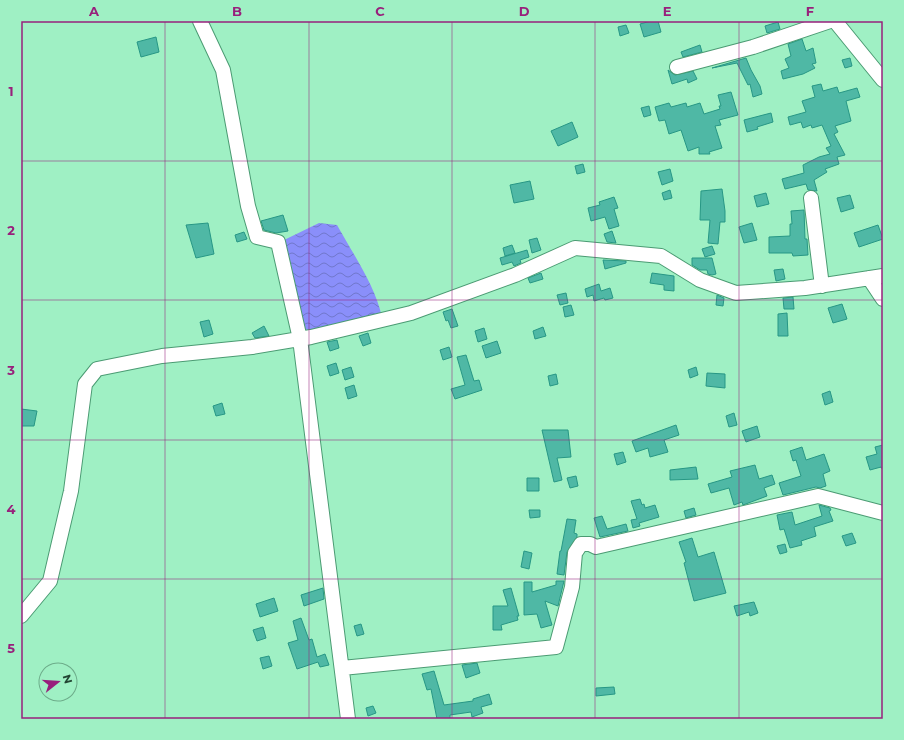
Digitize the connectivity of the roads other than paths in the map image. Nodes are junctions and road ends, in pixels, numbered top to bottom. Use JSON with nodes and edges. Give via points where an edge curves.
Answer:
{"nodes":[{"id":1,"x":200,"y":21,"type":"edge"},
{"id":2,"x":830,"y":21,"type":"edge"},
{"id":3,"x":835,"y":21,"type":"edge"},
{"id":4,"x":877,"y":63,"type":"edge"},
{"id":5,"x":677,"y":68,"type":"dead end"},
{"id":6,"x":883,"y":80,"type":"edge"},
{"id":7,"x":811,"y":198,"type":"dead end"},
{"id":8,"x":876,"y":277,"type":"edge"},
{"id":9,"x":822,"y":286,"type":"junction"},
{"id":10,"x":883,"y":299,"type":"edge"},
{"id":11,"x":300,"y":339,"type":"junction"},
{"id":12,"x":883,"y":513,"type":"edge"},
{"id":13,"x":21,"y":616,"type":"edge"},
{"id":14,"x":342,"y":668,"type":"junction"},
{"id":15,"x":348,"y":719,"type":"edge"}],
"edges":[{"from":1,"to":11,"type":"street","via":[[223,70],[248,206],[257,237],[278,242]]},
{"from":2,"to":5,"type":"street","via":[[753,47]]},
{"from":3,"to":4,"type":"street"},
{"from":4,"to":6,"type":"street"},
{"from":7,"to":9,"type":"street"},
{"from":8,"to":9,"type":"street"},
{"from":8,"to":10,"type":"street"},
{"from":9,"to":11,"type":"street","via":[[736,293],[700,280],[661,256],[575,248],[515,275],[411,313]]},
{"from":11,"to":13,"type":"street","via":[[252,347],[162,356],[97,369],[86,384],[71,491],[50,581]]},
{"from":11,"to":14,"type":"street"},
{"from":12,"to":14,"type":"street","via":[[818,496],[596,548],[590,544],[581,544],[575,553],[572,587],[556,647]]},
{"from":14,"to":15,"type":"street"}]}
